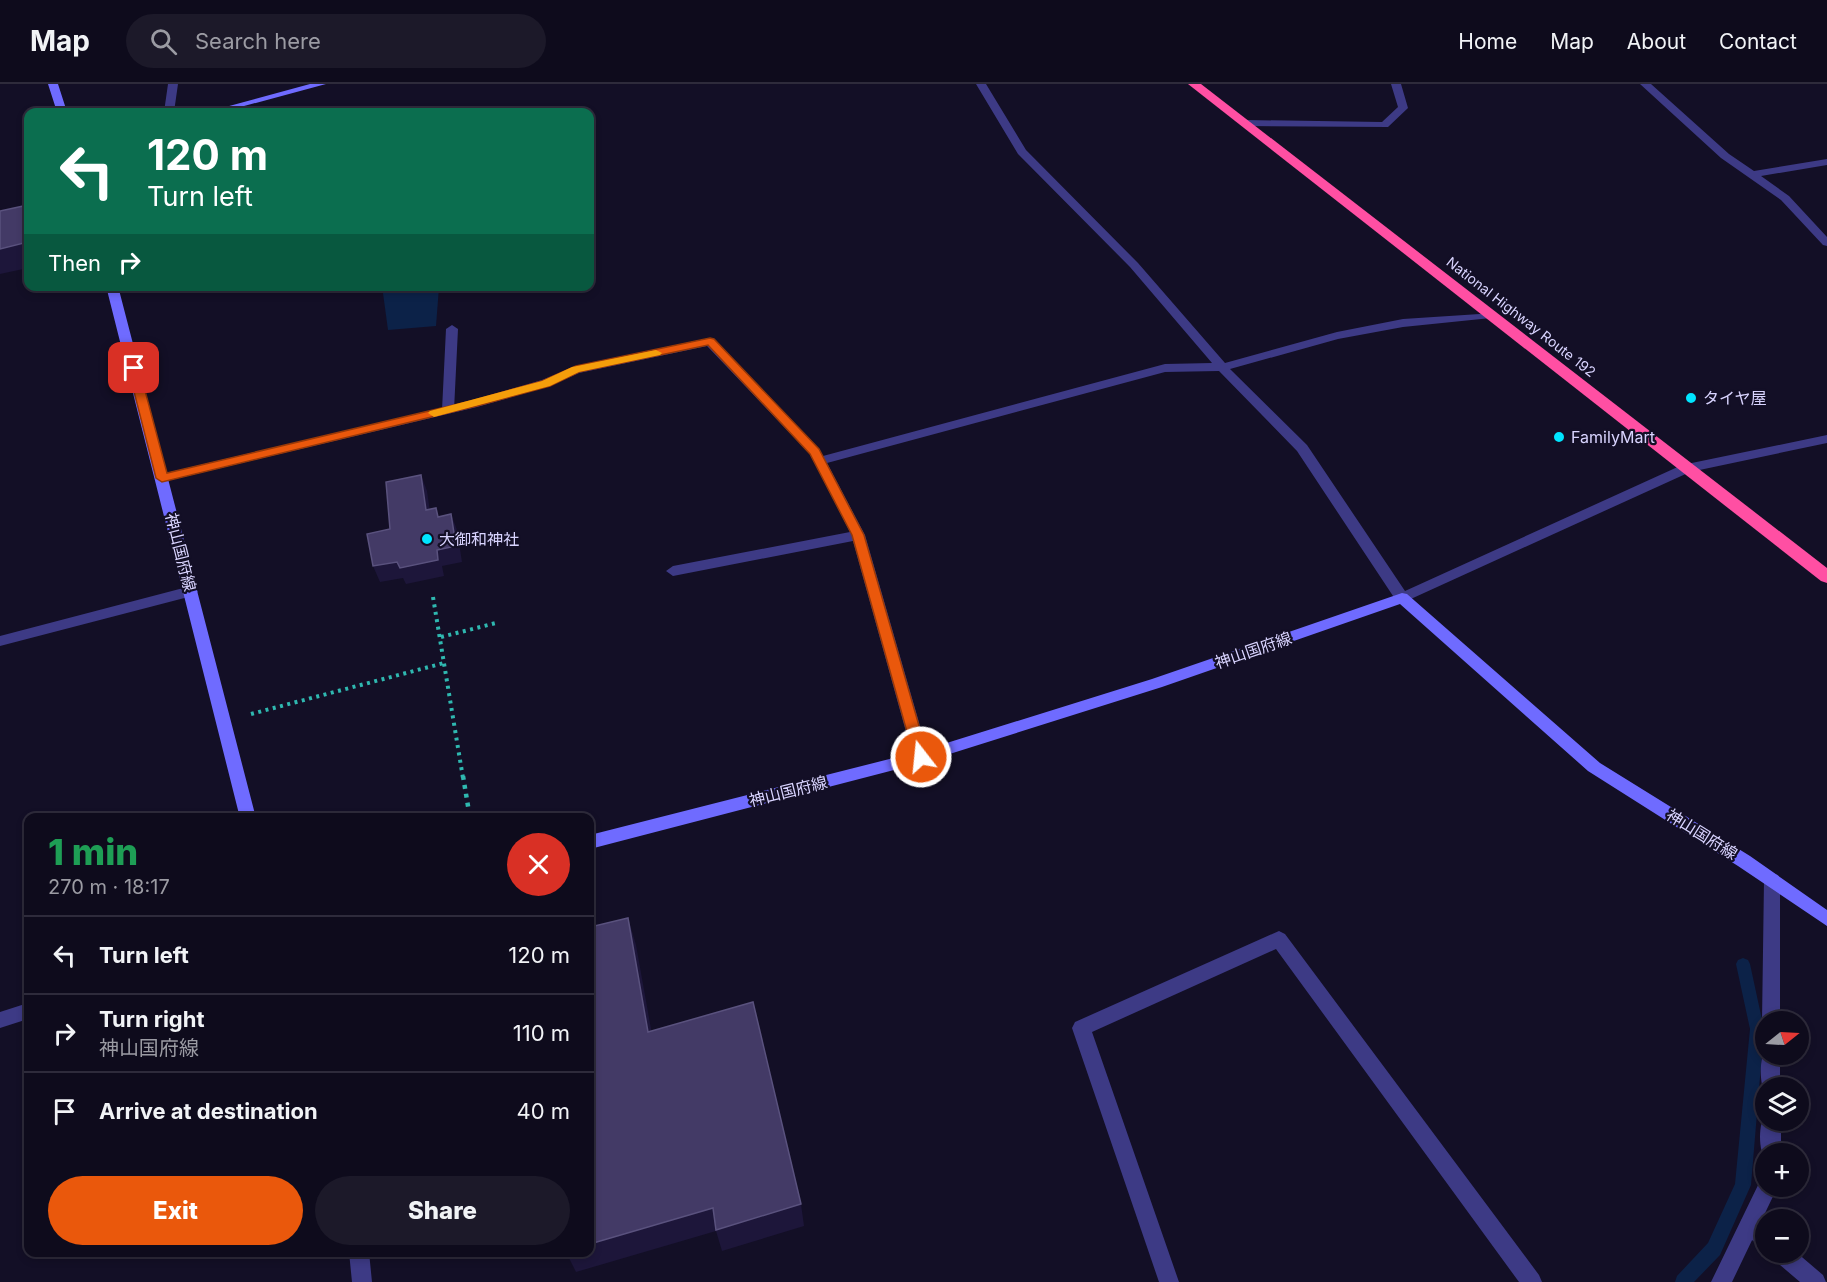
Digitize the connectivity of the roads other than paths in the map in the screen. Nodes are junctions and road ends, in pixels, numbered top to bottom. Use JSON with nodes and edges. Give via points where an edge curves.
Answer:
{"nodes":[{"id":1,"x":53,"y":84,"type":"edge"},
{"id":2,"x":173,"y":84,"type":"edge"},
{"id":3,"x":321,"y":84,"type":"edge"},
{"id":4,"x":981,"y":84,"type":"edge"},
{"id":5,"x":1194,"y":84,"type":"edge"},
{"id":6,"x":1396,"y":84,"type":"edge"},
{"id":7,"x":1645,"y":84,"type":"edge"},
{"id":8,"x":61,"y":108,"type":"edge"},
{"id":9,"x":170,"y":108,"type":"edge"},
{"id":10,"x":228,"y":108,"type":"edge"},
{"id":11,"x":1245,"y":123,"type":"junction"},
{"id":12,"x":1827,"y":162,"type":"edge"},
{"id":13,"x":1751,"y":175,"type":"junction"},
{"id":14,"x":1827,"y":243,"type":"edge"},
{"id":15,"x":113,"y":291,"type":"edge"},
{"id":16,"x":1491,"y":315,"type":"junction"},
{"id":17,"x":452,"y":329,"type":"dead end"},
{"id":18,"x":1222,"y":367,"type":"junction"},
{"id":19,"x":447,"y":410,"type":"junction"},
{"id":20,"x":1827,"y":439,"type":"edge"},
{"id":21,"x":819,"y":461,"type":"junction"},
{"id":22,"x":1687,"y":468,"type":"junction"},
{"id":23,"x":162,"y":478,"type":"junction"},
{"id":24,"x":858,"y":535,"type":"junction"},
{"id":25,"x":673,"y":571,"type":"dead end"},
{"id":26,"x":1827,"y":576,"type":"edge"},
{"id":27,"x":191,"y":591,"type":"junction"},
{"id":28,"x":1402,"y":598,"type":"junction"},
{"id":29,"x":0,"y":641,"type":"edge"},
{"id":30,"x":921,"y":757,"type":"junction"},
{"id":31,"x":247,"y":813,"type":"edge"},
{"id":32,"x":594,"y":841,"type":"edge"},
{"id":33,"x":1772,"y":880,"type":"junction"},
{"id":34,"x":1827,"y":919,"type":"edge"},
{"id":35,"x":1771,"y":1011,"type":"edge"},
{"id":36,"x":24,"y":1012,"type":"edge"},
{"id":37,"x":0,"y":1020,"type":"edge"},
{"id":38,"x":1763,"y":1197,"type":"edge"},
{"id":39,"x":1749,"y":1226,"type":"junction"},
{"id":40,"x":1755,"y":1231,"type":"edge"},
{"id":41,"x":360,"y":1257,"type":"edge"},
{"id":42,"x":1793,"y":1263,"type":"edge"},
{"id":43,"x":362,"y":1282,"type":"edge"},
{"id":44,"x":1169,"y":1282,"type":"edge"},
{"id":45,"x":1532,"y":1282,"type":"edge"},
{"id":46,"x":1721,"y":1282,"type":"edge"},
{"id":47,"x":1816,"y":1282,"type":"edge"}],
"edges":[{"from":1,"to":8,"type":"main road"},
{"from":2,"to":9,"type":"street"},
{"from":3,"to":10,"type":"main road"},
{"from":4,"to":18,"type":"street","via":[[1022,152],[1134,265]]},
{"from":5,"to":11,"type":"highway","name":"National Highway Route 192"},
{"from":6,"to":11,"type":"street","via":[[1403,108],[1385,125]]},
{"from":7,"to":13,"type":"street"},
{"from":11,"to":16,"type":"highway","name":"National Highway Route 192"},
{"from":12,"to":13,"type":"street"},
{"from":13,"to":14,"type":"street","via":[[1785,198]]},
{"from":15,"to":23,"type":"main road","name":"神山国府線"},
{"from":16,"to":18,"type":"street","via":[[1403,323]]},
{"from":16,"to":22,"type":"highway","name":"National Highway Route 192"},
{"from":17,"to":19,"type":"street"},
{"from":18,"to":21,"type":"street","via":[[1165,368]]},
{"from":18,"to":28,"type":"street","via":[[1302,448]]},
{"from":19,"to":21,"type":"street","via":[[546,383],[576,370],[710,342],[815,452]]},
{"from":19,"to":23,"type":"street"},
{"from":20,"to":22,"type":"street"},
{"from":21,"to":24,"type":"street"},
{"from":22,"to":26,"type":"highway","name":"National Highway Route 192"},
{"from":22,"to":28,"type":"street"},
{"from":23,"to":27,"type":"main road","name":"神山国府線"},
{"from":24,"to":25,"type":"street"},
{"from":24,"to":30,"type":"street"},
{"from":27,"to":29,"type":"street"},
{"from":27,"to":31,"type":"main road","name":"神山国府線"},
{"from":28,"to":30,"type":"main road","name":"神山国府線","via":[[1157,683]]},
{"from":28,"to":33,"type":"main road","name":"神山国府線","via":[[1594,767]]},
{"from":30,"to":32,"type":"main road","name":"神山国府線"},
{"from":33,"to":34,"type":"main road","name":"神山国府線"},
{"from":33,"to":35,"type":"street"},
{"from":36,"to":37,"type":"street"},
{"from":38,"to":39,"type":"street"},
{"from":39,"to":40,"type":"street"},
{"from":39,"to":46,"type":"street"},
{"from":41,"to":43,"type":"street"},
{"from":42,"to":47,"type":"street"},
{"from":44,"to":45,"type":"street","via":[[1081,1028],[1279,939]]}]}
